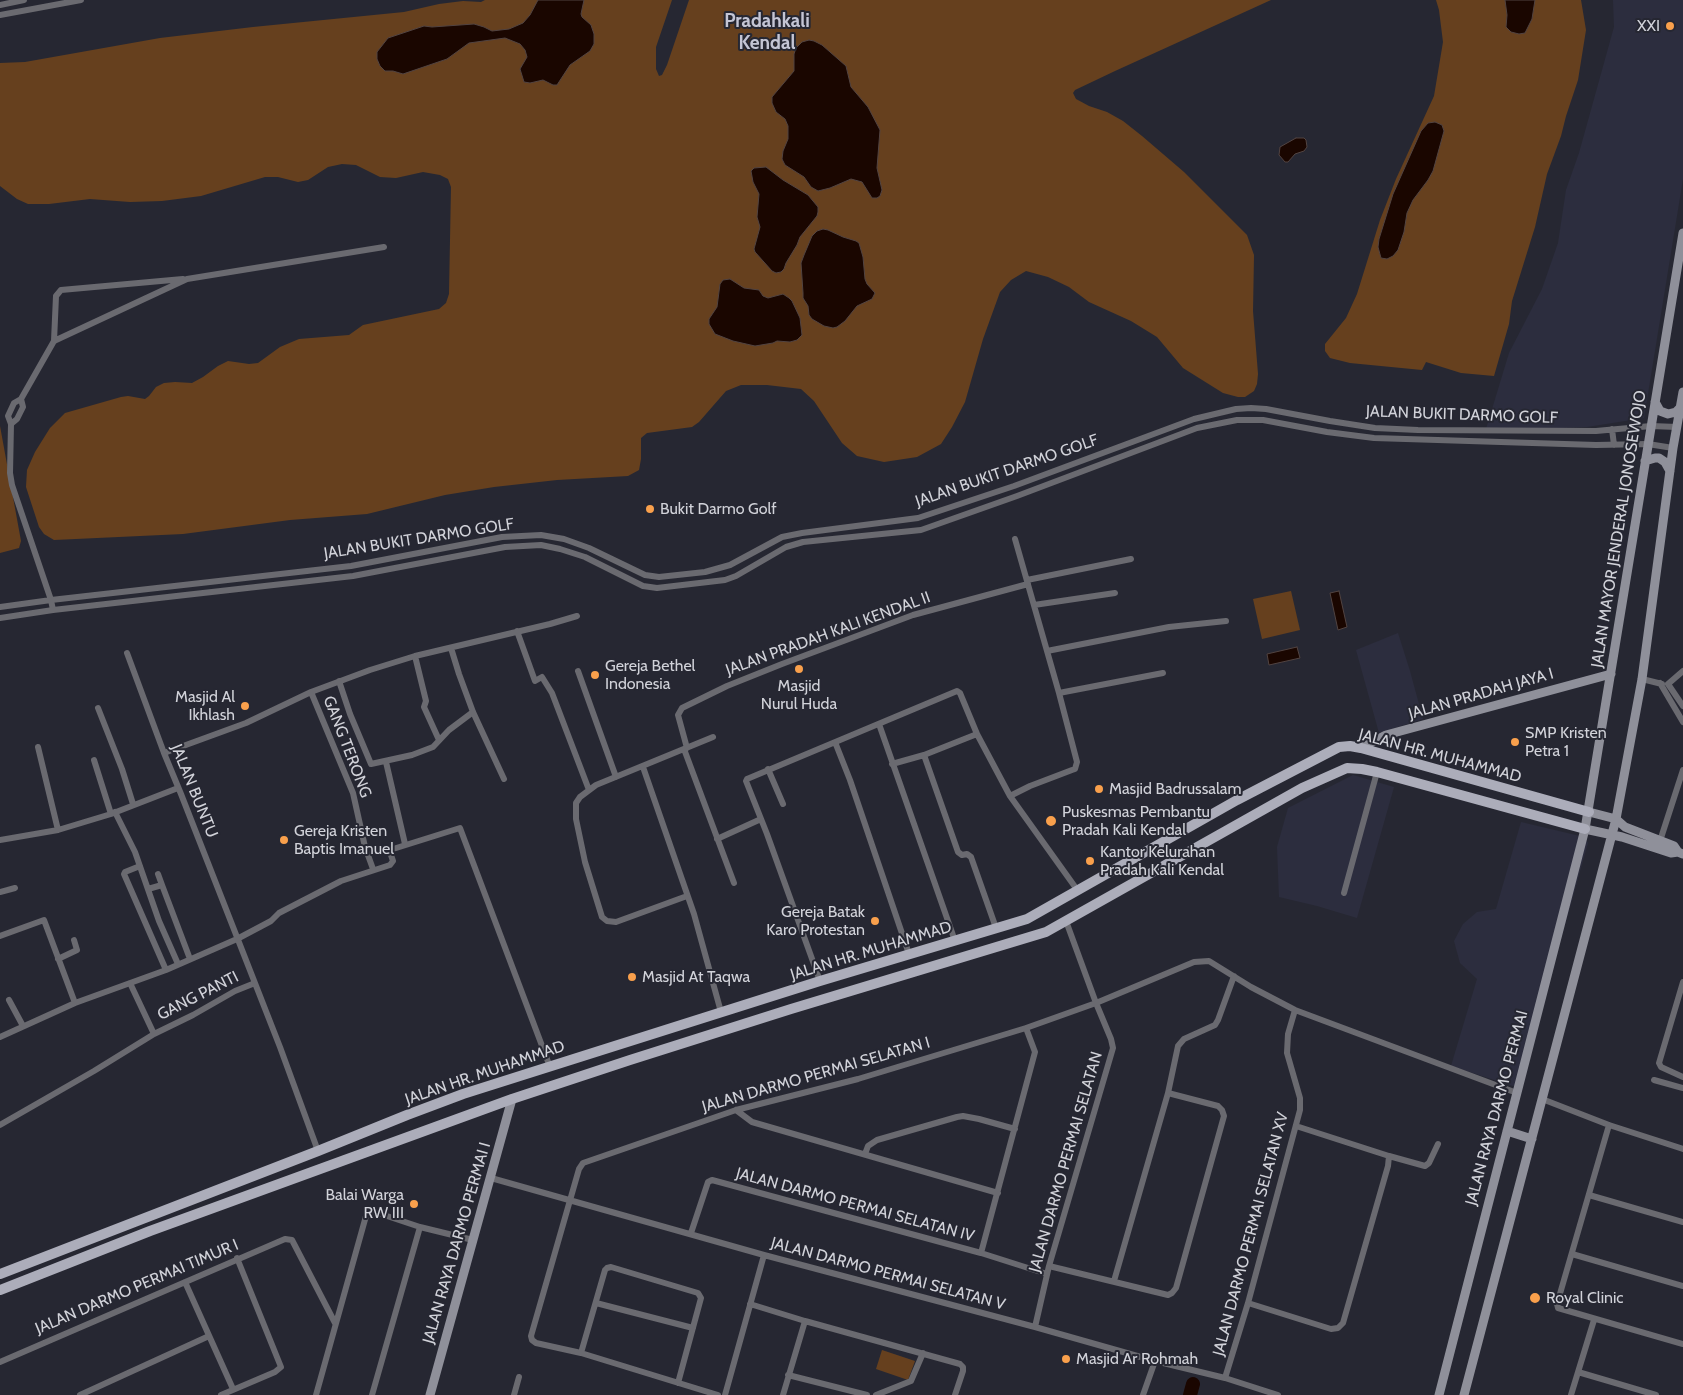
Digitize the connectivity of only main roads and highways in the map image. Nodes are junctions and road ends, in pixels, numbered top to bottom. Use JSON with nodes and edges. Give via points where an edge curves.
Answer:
{"nodes":[{"id":1,"x":1589,"y":812,"type":"road end"},
{"id":2,"x":1586,"y":829,"type":"road end"},
{"id":3,"x":1112,"y":871,"type":"junction"},
{"id":4,"x":1122,"y":890,"type":"junction"},
{"id":5,"x":815,"y":983,"type":"junction"},
{"id":6,"x":784,"y":993,"type":"junction"},
{"id":7,"x":816,"y":1001,"type":"junction"},
{"id":8,"x":791,"y":1009,"type":"junction"},
{"id":9,"x":624,"y":1043,"type":"junction"},
{"id":10,"x":630,"y":1060,"type":"junction"},
{"id":11,"x":145,"y":1216,"type":"junction"},
{"id":12,"x":150,"y":1231,"type":"junction"},
{"id":13,"x":0,"y":1274,"type":"edge"},
{"id":14,"x":0,"y":1290,"type":"edge"}],
"edges":[{"from":1,"to":3,"type":"main road","name":"JALAN HR. MUHAMMAD","via":[[1361,748],[1339,746]]},
{"from":2,"to":4,"type":"main road","name":"JALAN HR. MUHAMMAD","via":[[1377,772],[1347,768],[1302,788]]},
{"from":3,"to":4,"type":"main road","via":[[1120,876]]},
{"from":3,"to":5,"type":"main road","name":"JALAN HR. MUHAMMAD","via":[[1027,919]]},
{"from":4,"to":7,"type":"main road","name":"JALAN HR. MUHAMMAD","via":[[1046,932]]},
{"from":5,"to":6,"type":"main road","name":"JALAN HR. MUHAMMAD"},
{"from":5,"to":7,"type":"main road","via":[[810,992]]},
{"from":6,"to":8,"type":"main road","via":[[790,998]]},
{"from":6,"to":9,"type":"main road","name":"JALAN HR. MUHAMMAD"},
{"from":7,"to":8,"type":"main road","name":"JALAN HR. MUHAMMAD"},
{"from":8,"to":10,"type":"main road","name":"JALAN HR. MUHAMMAD"},
{"from":9,"to":10,"type":"main road"},
{"from":9,"to":11,"type":"main road","name":"JALAN HR. MUHAMMAD","via":[[426,1108]]},
{"from":10,"to":12,"type":"main road","name":"JALAN HR. MUHAMMAD","via":[[512,1099]]},
{"from":11,"to":12,"type":"main road"},
{"from":11,"to":13,"type":"main road","name":"JALAN HR. MUHAMMAD"},
{"from":12,"to":14,"type":"main road","name":"JALAN HR. MUHAMMAD"}]}
